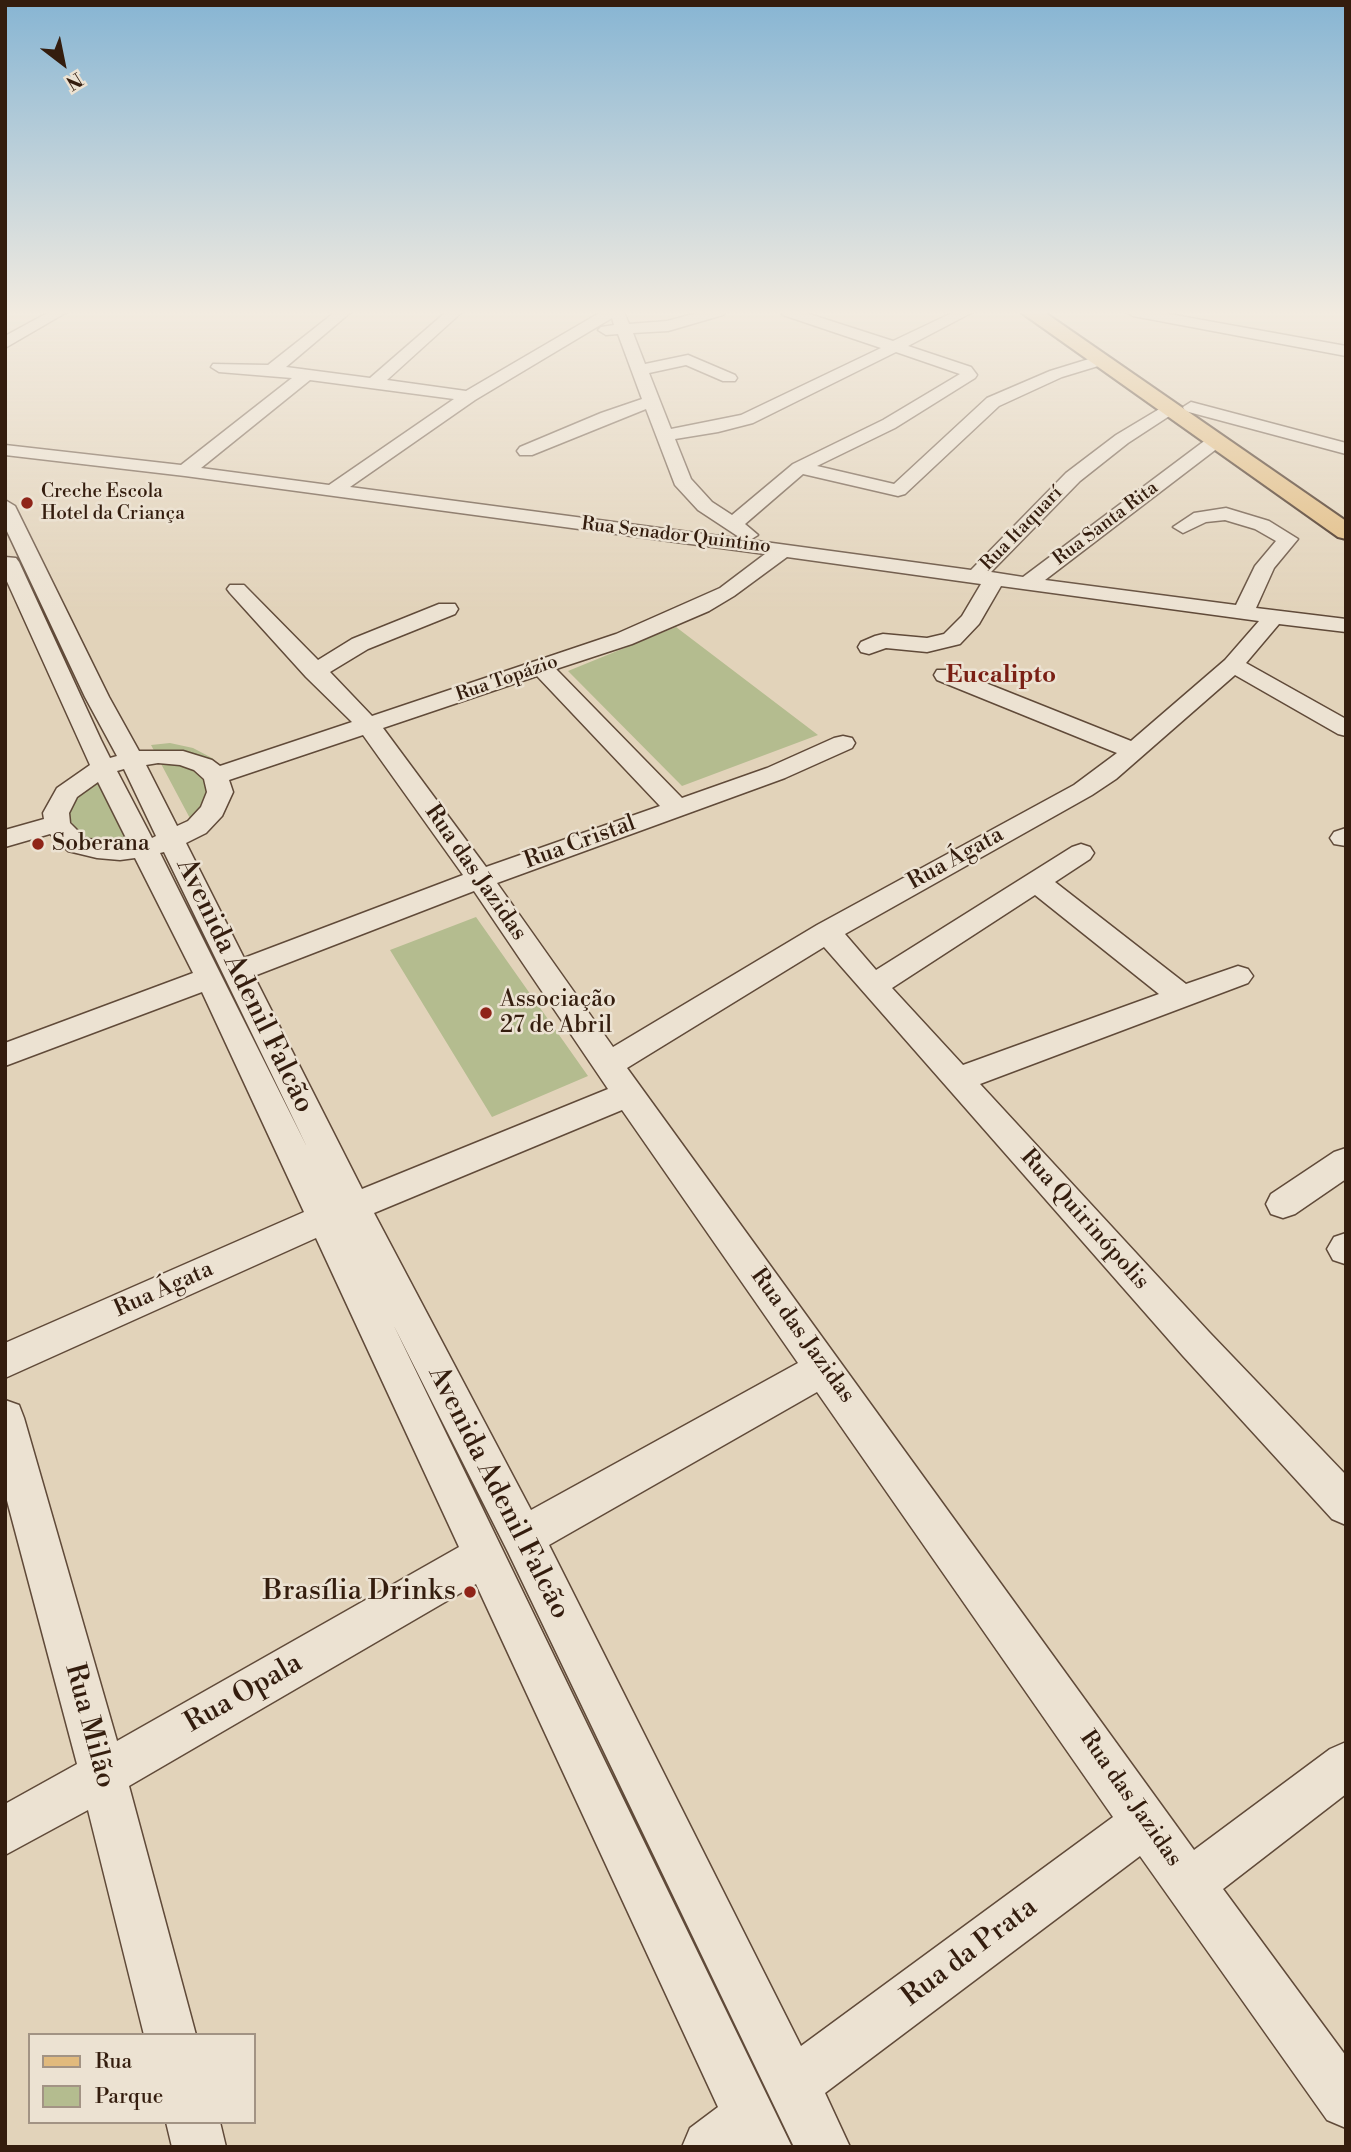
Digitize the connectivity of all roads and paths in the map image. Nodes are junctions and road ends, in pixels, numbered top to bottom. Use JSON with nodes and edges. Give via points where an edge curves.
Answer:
{"nodes":[{"id":1,"x":259,"y":412,"type":"edge"},
{"id":2,"x":445,"y":412,"type":"edge"},
{"id":3,"x":618,"y":412,"type":"edge"},
{"id":4,"x":656,"y":412,"type":"edge"},
{"id":5,"x":760,"y":412,"type":"edge"},
{"id":6,"x":909,"y":412,"type":"edge"},
{"id":7,"x":982,"y":412,"type":"edge"},
{"id":8,"x":1171,"y":412,"type":"edge"},
{"id":9,"x":1187,"y":412,"type":"edge"},
{"id":10,"x":1189,"y":412,"type":"edge"},
{"id":11,"x":1202,"y":412,"type":"edge"},
{"id":12,"x":666,"y":435,"type":"junction"},
{"id":13,"x":1217,"y":440,"type":"junction"},
{"id":14,"x":1346,"y":449,"type":"edge"},
{"id":15,"x":5,"y":450,"type":"edge"},
{"id":16,"x":526,"y":451,"type":"dead end"},
{"id":17,"x":799,"y":468,"type":"junction"},
{"id":18,"x":185,"y":471,"type":"junction"},
{"id":19,"x":332,"y":491,"type":"junction"},
{"id":20,"x":5,"y":506,"type":"edge"},
{"id":21,"x":1346,"y":514,"type":"edge"},
{"id":22,"x":733,"y":524,"type":"junction"},
{"id":23,"x":1183,"y":527,"type":"dead end"},
{"id":24,"x":1346,"y":532,"type":"edge"},
{"id":25,"x":10,"y":543,"type":"edge"},
{"id":26,"x":775,"y":549,"type":"junction"},
{"id":27,"x":985,"y":577,"type":"junction"},
{"id":28,"x":1029,"y":582,"type":"junction"},
{"id":29,"x":237,"y":589,"type":"dead end"},
{"id":30,"x":447,"y":609,"type":"dead end"},
{"id":31,"x":1244,"y":610,"type":"junction"},
{"id":32,"x":1274,"y":616,"type":"junction"},
{"id":33,"x":1346,"y":626,"type":"edge"},
{"id":34,"x":869,"y":647,"type":"dead end"},
{"id":35,"x":1233,"y":665,"type":"junction"},
{"id":36,"x":542,"y":668,"type":"junction"},
{"id":37,"x":314,"y":672,"type":"junction"},
{"id":38,"x":86,"y":674,"type":"junction"},
{"id":39,"x":945,"y":675,"type":"dead end"},
{"id":40,"x":62,"y":681,"type":"junction"},
{"id":41,"x":369,"y":726,"type":"junction"},
{"id":42,"x":1346,"y":729,"type":"edge"},
{"id":43,"x":843,"y":743,"type":"dead end"},
{"id":44,"x":1134,"y":751,"type":"junction"},
{"id":45,"x":117,"y":763,"type":"junction"},
{"id":46,"x":216,"y":776,"type":"junction"},
{"id":47,"x":677,"y":808,"type":"junction"},
{"id":48,"x":57,"y":823,"type":"junction"},
{"id":49,"x":5,"y":839,"type":"edge"},
{"id":50,"x":158,"y":845,"type":"junction"},
{"id":51,"x":1081,"y":853,"type":"dead end"},
{"id":52,"x":480,"y":879,"type":"junction"},
{"id":53,"x":1037,"y":882,"type":"junction"},
{"id":54,"x":827,"y":932,"type":"junction"},
{"id":55,"x":224,"y":975,"type":"junction"},
{"id":56,"x":1238,"y":976,"type":"dead end"},
{"id":57,"x":873,"y":986,"type":"junction"},
{"id":58,"x":1181,"y":996,"type":"junction"},
{"id":59,"x":5,"y":1055,"type":"edge"},
{"id":60,"x":618,"y":1079,"type":"junction"},
{"id":61,"x":957,"y":1080,"type":"junction"},
{"id":62,"x":1346,"y":1161,"type":"edge"},
{"id":63,"x":1283,"y":1204,"type":"dead end"},
{"id":64,"x":338,"y":1213,"type":"junction"},
{"id":65,"x":384,"y":1308,"type":"junction"},
{"id":66,"x":5,"y":1361,"type":"edge"},
{"id":67,"x":824,"y":1368,"type":"junction"},
{"id":68,"x":5,"y":1418,"type":"edge"},
{"id":69,"x":1346,"y":1505,"type":"edge"},
{"id":70,"x":523,"y":1537,"type":"junction"},
{"id":71,"x":483,"y":1557,"type":"junction"},
{"id":72,"x":1346,"y":1765,"type":"edge"},
{"id":73,"x":103,"y":1775,"type":"junction"},
{"id":74,"x":1147,"y":1822,"type":"junction"},
{"id":75,"x":5,"y":1831,"type":"edge"},
{"id":76,"x":1189,"y":1884,"type":"junction"},
{"id":77,"x":169,"y":2033,"type":"edge"},
{"id":78,"x":793,"y":2085,"type":"junction"},
{"id":79,"x":1346,"y":2101,"type":"edge"},
{"id":80,"x":193,"y":2124,"type":"edge"},
{"id":81,"x":741,"y":2137,"type":"edge"},
{"id":82,"x":199,"y":2147,"type":"edge"},
{"id":83,"x":823,"y":2147,"type":"edge"}],
"edges":[{"from":1,"to":18,"type":"street"},
{"from":2,"to":19,"type":"street"},
{"from":3,"to":16,"type":"street"},
{"from":4,"to":12,"type":"street"},
{"from":5,"to":12,"type":"street","via":[[718,427]]},
{"from":6,"to":17,"type":"street"},
{"from":7,"to":17,"type":"street","via":[[898,490]]},
{"from":8,"to":27,"type":"street","name":"Rua Itaquarí","via":[[1122,439],[1073,477]]},
{"from":9,"to":13,"type":"main road"},
{"from":10,"to":21,"type":"main road"},
{"from":11,"to":14,"type":"street"},
{"from":12,"to":22,"type":"street","via":[[689,491]]},
{"from":13,"to":24,"type":"main road"},
{"from":13,"to":28,"type":"street","name":"Rua Santa Rita"},
{"from":15,"to":18,"type":"street","name":"Rua Senador Quintino"},
{"from":17,"to":22,"type":"street"},
{"from":18,"to":19,"type":"street","name":"Rua Senador Quintino"},
{"from":19,"to":26,"type":"street","name":"Rua Senador Quintino"},
{"from":20,"to":25,"type":"street","name":"Avenida Adenil Falcão"},
{"from":22,"to":26,"type":"street"},
{"from":23,"to":31,"type":"street","via":[[1201,517],[1226,514],[1287,539],[1265,566]]},
{"from":25,"to":38,"type":"street","name":"Avenida Adenil Falcão"},
{"from":25,"to":40,"type":"street","name":"Avenida Adenil Falcão"},
{"from":26,"to":27,"type":"street","name":"Rua Senador Quintino"},
{"from":26,"to":36,"type":"street","name":"Rua Topázio","via":[[747,579],[701,606]]},
{"from":27,"to":28,"type":"street","name":"Rua Senador Quintino"},
{"from":27,"to":34,"type":"street","name":"Rua Itaquarí","via":[[971,619],[952,639],[927,645],[883,641]]},
{"from":28,"to":31,"type":"street","name":"Rua Senador Quintino"},
{"from":29,"to":37,"type":"street","name":"Rua das Jazidas"},
{"from":30,"to":37,"type":"street","via":[[360,644]]},
{"from":31,"to":32,"type":"street","name":"Rua Senador Quintino"},
{"from":32,"to":33,"type":"street","name":"Rua Senador Quintino"},
{"from":32,"to":35,"type":"street","name":"Rua Ágata"},
{"from":35,"to":42,"type":"street"},
{"from":35,"to":44,"type":"street","name":"Rua Ágata"},
{"from":36,"to":41,"type":"street","name":"Rua Topázio"},
{"from":36,"to":47,"type":"street"},
{"from":37,"to":41,"type":"street","name":"Rua das Jazidas"},
{"from":38,"to":40,"type":"street"},
{"from":38,"to":45,"type":"street","name":"Avenida Adenil Falcão"},
{"from":39,"to":44,"type":"street"},
{"from":40,"to":45,"type":"street","name":"Avenida Adenil Falcão"},
{"from":41,"to":46,"type":"street","name":"Rua Topázio"},
{"from":41,"to":52,"type":"street","name":"Rua das Jazidas"},
{"from":43,"to":47,"type":"street","name":"Rua Cristal","via":[[776,773]]},
{"from":44,"to":54,"type":"street","name":"Rua Ágata","via":[[1083,790]]},
{"from":45,"to":46,"type":"street","via":[[158,756],[183,758]]},
{"from":45,"to":48,"type":"street","via":[[88,775],[66,793],[56,813]]},
{"from":45,"to":50,"type":"street","name":"Avenida Adenil Falcão"},
{"from":46,"to":50,"type":"street","name":"Avenida Adenil Falcão","via":[[220,792],[213,810],[197,827]]},
{"from":47,"to":52,"type":"street","name":"Rua Cristal"},
{"from":48,"to":49,"type":"street"},
{"from":48,"to":50,"type":"street","name":"Avenida Adenil Falcão","via":[[64,835],[87,848],[120,852]]},
{"from":50,"to":55,"type":"street","name":"Avenida Adenil Falcão"},
{"from":51,"to":53,"type":"street"},
{"from":52,"to":55,"type":"street","name":"Rua Cristal"},
{"from":52,"to":60,"type":"street","name":"Rua das Jazidas"},
{"from":53,"to":57,"type":"street"},
{"from":53,"to":58,"type":"street"},
{"from":54,"to":57,"type":"street","name":"Rua Quirinópolis"},
{"from":54,"to":60,"type":"street","name":"Rua Ágata"},
{"from":55,"to":59,"type":"street","name":"Rua Cristal"},
{"from":55,"to":64,"type":"street","name":"Avenida Adenil Falcão"},
{"from":56,"to":58,"type":"street"},
{"from":57,"to":61,"type":"street","name":"Rua Quirinópolis"},
{"from":58,"to":61,"type":"street"},
{"from":60,"to":64,"type":"street","name":"Rua Ágata"},
{"from":60,"to":67,"type":"street","name":"Rua das Jazidas"},
{"from":61,"to":69,"type":"street","name":"Rua Quirinópolis"},
{"from":62,"to":63,"type":"street"},
{"from":64,"to":65,"type":"street","name":"Avenida Adenil Falcão"},
{"from":64,"to":66,"type":"street","name":"Rua Ágata"},
{"from":65,"to":70,"type":"street","name":"Avenida Adenil Falcão"},
{"from":65,"to":71,"type":"street","name":"Avenida Adenil Falcão"},
{"from":67,"to":70,"type":"street"},
{"from":67,"to":74,"type":"street","name":"Rua das Jazidas"},
{"from":68,"to":73,"type":"street","name":"Rua Milão"},
{"from":70,"to":78,"type":"street","name":"Avenida Adenil Falcão"},
{"from":71,"to":73,"type":"street","name":"Rua Opala"},
{"from":71,"to":81,"type":"street","name":"Avenida Adenil Falcão"},
{"from":72,"to":76,"type":"street"},
{"from":73,"to":75,"type":"street","name":"Rua Opala"},
{"from":73,"to":77,"type":"street","name":"Rua Milão"},
{"from":74,"to":76,"type":"street","name":"Rua das Jazidas"},
{"from":74,"to":78,"type":"street","name":"Rua da Prata"},
{"from":76,"to":79,"type":"street","name":"Rua das Jazidas"},
{"from":78,"to":83,"type":"street","name":"Avenida Adenil Falcão"},
{"from":80,"to":82,"type":"street"}]}
